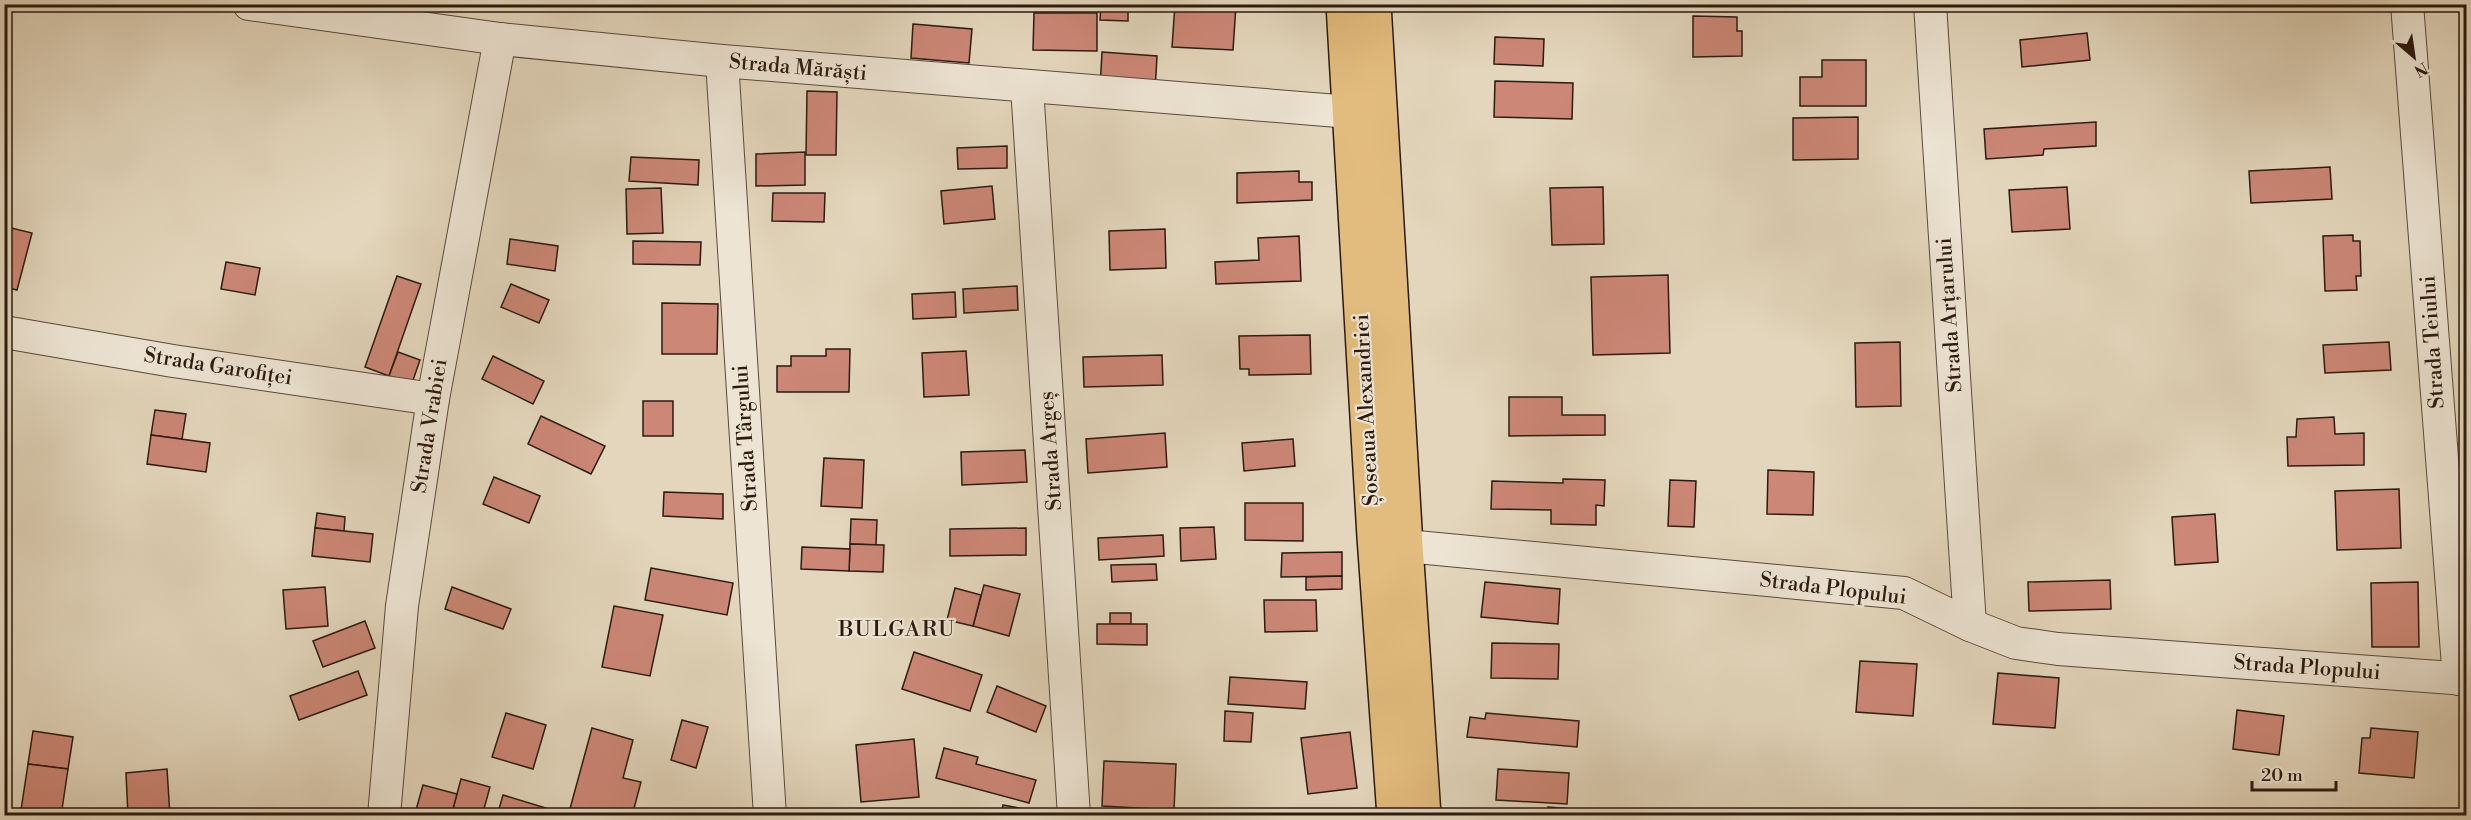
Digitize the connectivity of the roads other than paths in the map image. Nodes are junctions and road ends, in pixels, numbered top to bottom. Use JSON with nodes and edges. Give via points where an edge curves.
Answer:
{"nodes":[{"id":1,"x":249,"y":4,"type":"edge"},
{"id":2,"x":1343,"y":4,"type":"edge"},
{"id":3,"x":1374,"y":4,"type":"edge"},
{"id":4,"x":1930,"y":4,"type":"edge"},
{"id":5,"x":2407,"y":4,"type":"edge"},
{"id":6,"x":500,"y":39,"type":"junction"},
{"id":7,"x":722,"y":61,"type":"junction"},
{"id":8,"x":1027,"y":87,"type":"junction"},
{"id":9,"x":1350,"y":112,"type":"junction"},
{"id":10,"x":4,"y":332,"type":"edge"},
{"id":11,"x":433,"y":399,"type":"junction"},
{"id":12,"x":1406,"y":546,"type":"junction"},
{"id":13,"x":1970,"y":625,"type":"junction"},
{"id":14,"x":2462,"y":679,"type":"edge"},
{"id":15,"x":384,"y":816,"type":"edge"},
{"id":16,"x":770,"y":816,"type":"edge"},
{"id":17,"x":1074,"y":816,"type":"edge"},
{"id":18,"x":1394,"y":816,"type":"edge"},
{"id":19,"x":1424,"y":816,"type":"edge"}],
"edges":[{"from":1,"to":6,"type":"street","name":"Strada Mărăști"},
{"from":2,"to":9,"type":"highway","name":"Șoseaua Alexandriei"},
{"from":3,"to":12,"type":"highway","name":"Șoseaua Alexandriei"},
{"from":4,"to":13,"type":"street","name":"Strada Arțarului"},
{"from":5,"to":14,"type":"street","name":"Strada Teiului"},
{"from":6,"to":7,"type":"street","name":"Strada Mărăști"},
{"from":6,"to":11,"type":"street","name":"Strada Vrabiei"},
{"from":7,"to":8,"type":"street","name":"Strada Mărăști"},
{"from":7,"to":16,"type":"street","name":"Strada Târgului"},
{"from":8,"to":9,"type":"street","name":"Strada Mărăști"},
{"from":8,"to":17,"type":"street","name":"Strada Argeș"},
{"from":9,"to":18,"type":"highway","name":"Șoseaua Alexandriei"},
{"from":10,"to":11,"type":"street","name":"Strada Garofiței"},
{"from":11,"to":15,"type":"street","name":"Strada Vrabiei","via":[[402,606]]},
{"from":12,"to":13,"type":"street","name":"Strada Plopului","via":[[1904,593]]},
{"from":12,"to":19,"type":"highway","name":"Șoseaua Alexandriei"},
{"from":13,"to":14,"type":"street","name":"Strada Plopului","via":[[2016,643],[2058,649]]}]}
